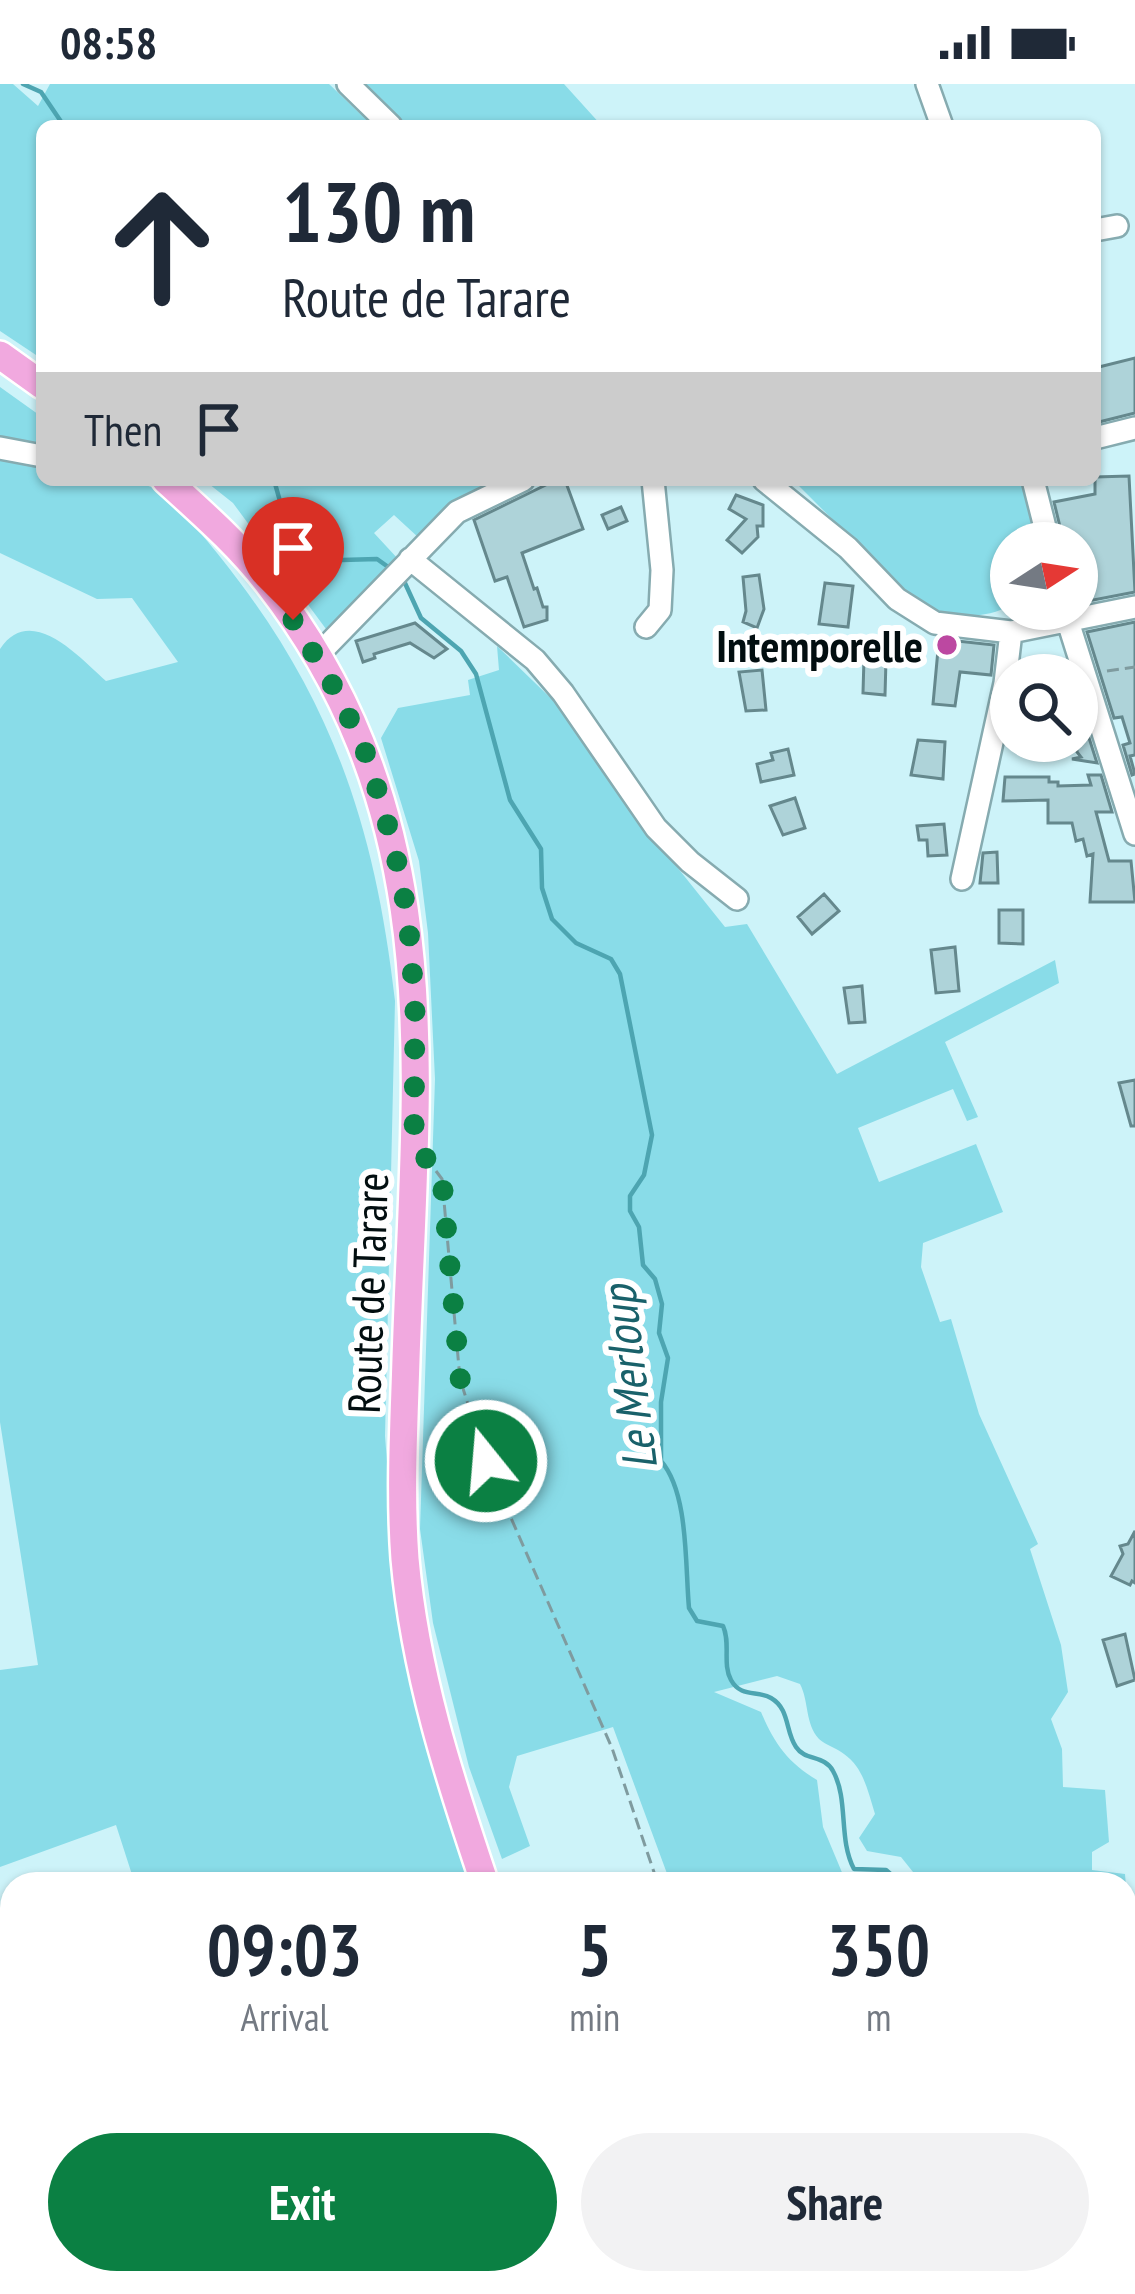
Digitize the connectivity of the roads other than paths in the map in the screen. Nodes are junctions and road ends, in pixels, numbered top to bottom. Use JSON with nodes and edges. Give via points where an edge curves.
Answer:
{"nodes":[{"id":1,"x":348,"y":84,"type":"edge"},
{"id":2,"x":927,"y":84,"type":"edge"},
{"id":3,"x":385,"y":120,"type":"edge"},
{"id":4,"x":940,"y":120,"type":"edge"},
{"id":5,"x":0,"y":355,"type":"edge"},
{"id":6,"x":36,"y":381,"type":"edge"},
{"id":7,"x":1135,"y":428,"type":"edge"},
{"id":8,"x":1101,"y":436,"type":"edge"},
{"id":9,"x":0,"y":448,"type":"edge"},
{"id":10,"x":36,"y":455,"type":"edge"},
{"id":11,"x":173,"y":486,"type":"edge"},
{"id":12,"x":511,"y":486,"type":"edge"},
{"id":13,"x":653,"y":486,"type":"edge"},
{"id":14,"x":773,"y":486,"type":"edge"},
{"id":15,"x":1035,"y":486,"type":"edge"},
{"id":16,"x":1044,"y":522,"type":"edge"},
{"id":17,"x":408,"y":561,"type":"junction"},
{"id":18,"x":1135,"y":607,"type":"edge"},
{"id":19,"x":1098,"y":611,"type":"edge"},
{"id":20,"x":646,"y":627,"type":"dead end"},
{"id":21,"x":1017,"y":630,"type":"edge"},
{"id":22,"x":1070,"y":630,"type":"edge"},
{"id":23,"x":1011,"y":632,"type":"junction"},
{"id":24,"x":317,"y":656,"type":"junction"},
{"id":25,"x":1131,"y":811,"type":"edge"},
{"id":26,"x":1135,"y":834,"type":"edge"},
{"id":27,"x":962,"y":879,"type":"dead end"},
{"id":28,"x":737,"y":899,"type":"dead end"},
{"id":29,"x":481,"y":1872,"type":"edge"}],
"edges":[{"from":1,"to":3,"type":"street"},
{"from":2,"to":4,"type":"street"},
{"from":5,"to":6,"type":"main road"},
{"from":7,"to":8,"type":"street"},
{"from":9,"to":10,"type":"street"},
{"from":11,"to":24,"type":"main road","name":"Route de Tarare","via":[[269,584]]},
{"from":12,"to":17,"type":"street","via":[[457,512]]},
{"from":13,"to":20,"type":"street","via":[[660,610]]},
{"from":14,"to":23,"type":"street","via":[[916,614]]},
{"from":15,"to":16,"type":"street"},
{"from":17,"to":24,"type":"street"},
{"from":17,"to":28,"type":"street","via":[[535,660],[656,828]]},
{"from":18,"to":19,"type":"street"},
{"from":21,"to":23,"type":"street"},
{"from":22,"to":25,"type":"street"},
{"from":23,"to":27,"type":"street"},
{"from":24,"to":29,"type":"main road","name":"Route de Tarare","via":[[368,758],[408,917],[415,1006],[405,1556],[423,1681]]},
{"from":25,"to":26,"type":"street"}]}
